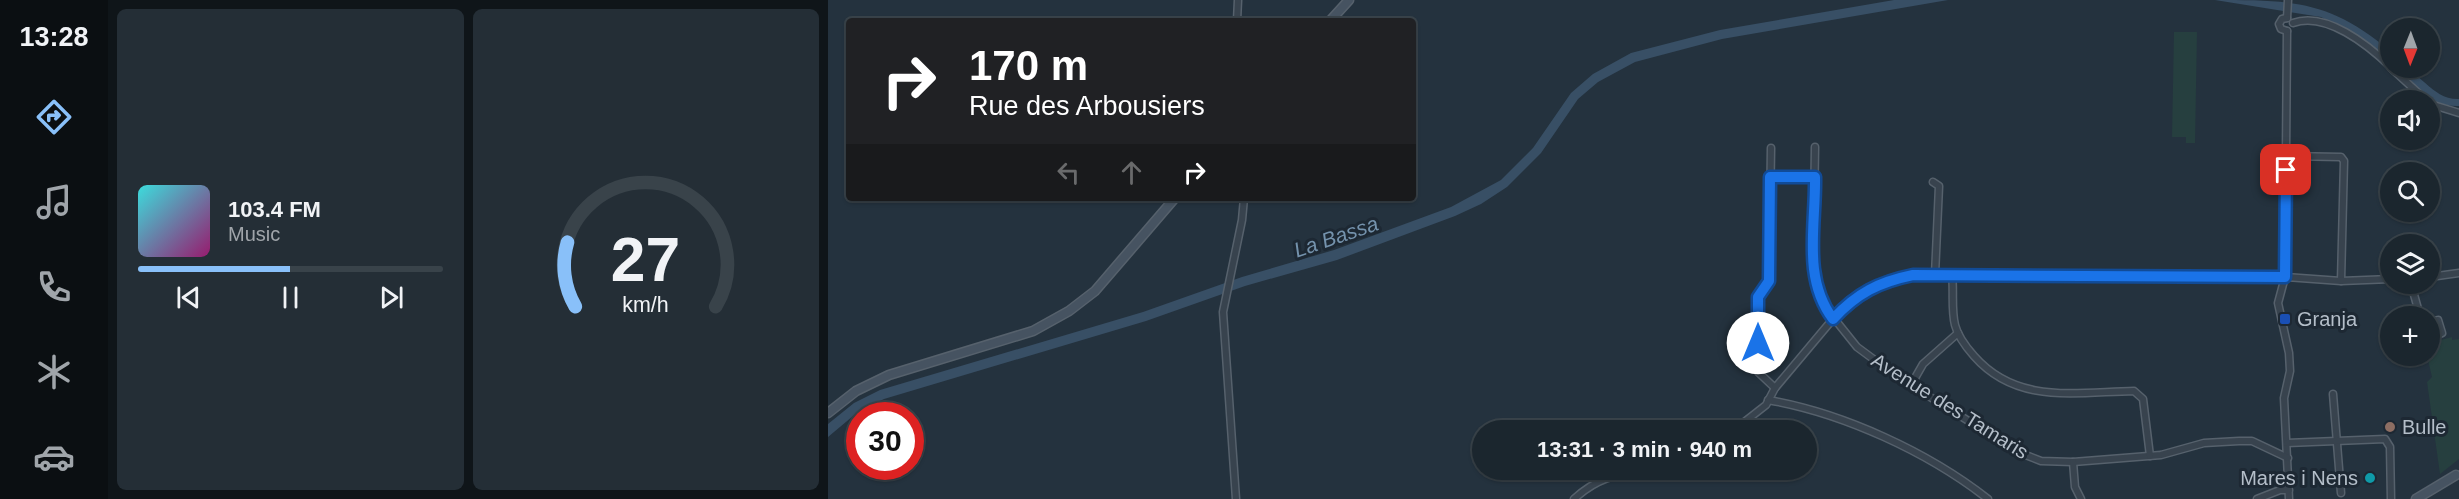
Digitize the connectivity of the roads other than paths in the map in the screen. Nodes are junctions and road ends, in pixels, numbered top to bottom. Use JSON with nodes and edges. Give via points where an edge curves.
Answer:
{"nodes":[{"id":1,"x":1238,"y":0,"type":"edge"},
{"id":2,"x":1349,"y":0,"type":"edge"},
{"id":3,"x":2288,"y":0,"type":"edge"},
{"id":4,"x":1237,"y":18,"type":"edge"},
{"id":5,"x":1333,"y":18,"type":"edge"},
{"id":6,"x":2289,"y":18,"type":"junction"},
{"id":7,"x":2287,"y":31,"type":"junction"},
{"id":8,"x":2380,"y":57,"type":"edge"},
{"id":9,"x":2403,"y":78,"type":"edge"},
{"id":10,"x":2415,"y":90,"type":"edge"},
{"id":11,"x":2440,"y":107,"type":"edge"},
{"id":12,"x":2459,"y":111,"type":"edge"},
{"id":13,"x":1815,"y":147,"type":"dead end"},
{"id":14,"x":1771,"y":148,"type":"dead end"},
{"id":15,"x":2287,"y":156,"type":"junction"},
{"id":16,"x":1770,"y":177,"type":"junction"},
{"id":17,"x":1815,"y":177,"type":"junction"},
{"id":18,"x":1933,"y":182,"type":"dead end"},
{"id":19,"x":1172,"y":201,"type":"edge"},
{"id":20,"x":1244,"y":201,"type":"edge"},
{"id":21,"x":2459,"y":273,"type":"edge"},
{"id":22,"x":1952,"y":274,"type":"junction"},
{"id":23,"x":1935,"y":275,"type":"junction"},
{"id":24,"x":2440,"y":276,"type":"edge"},
{"id":25,"x":2285,"y":277,"type":"junction"},
{"id":26,"x":2380,"y":279,"type":"edge"},
{"id":27,"x":2341,"y":281,"type":"junction"},
{"id":28,"x":1833,"y":319,"type":"junction"},
{"id":29,"x":1958,"y":333,"type":"junction"},
{"id":30,"x":1911,"y":385,"type":"junction"},
{"id":31,"x":1775,"y":388,"type":"junction"},
{"id":32,"x":2333,"y":394,"type":"dead end"},
{"id":33,"x":1768,"y":400,"type":"junction"},
{"id":34,"x":828,"y":413,"type":"edge"},
{"id":35,"x":1745,"y":420,"type":"edge"},
{"id":36,"x":2338,"y":440,"type":"junction"},
{"id":37,"x":2287,"y":443,"type":"junction"},
{"id":38,"x":2150,"y":456,"type":"junction"},
{"id":39,"x":2288,"y":458,"type":"junction"},
{"id":40,"x":2073,"y":462,"type":"junction"},
{"id":41,"x":2457,"y":474,"type":"edge"},
{"id":42,"x":1600,"y":480,"type":"edge"},
{"id":43,"x":2289,"y":490,"type":"junction"},
{"id":44,"x":2341,"y":493,"type":"dead end"},
{"id":45,"x":1236,"y":499,"type":"edge"},
{"id":46,"x":1574,"y":499,"type":"edge"},
{"id":47,"x":1988,"y":499,"type":"edge"},
{"id":48,"x":2081,"y":499,"type":"edge"},
{"id":49,"x":2257,"y":499,"type":"edge"},
{"id":50,"x":2289,"y":499,"type":"edge"},
{"id":51,"x":2391,"y":499,"type":"edge"},
{"id":52,"x":2416,"y":499,"type":"edge"},
{"id":53,"x":2424,"y":499,"type":"edge"}],
"edges":[{"from":1,"to":4,"type":"street"},
{"from":2,"to":5,"type":"main road"},
{"from":3,"to":6,"type":"street"},
{"from":6,"to":7,"type":"street"},
{"from":6,"to":7,"type":"street","via":[[2279,24]]},
{"from":6,"to":8,"type":"street","via":[[2325,23]]},
{"from":7,"to":15,"type":"street"},
{"from":9,"to":10,"type":"street"},
{"from":11,"to":12,"type":"street"},
{"from":13,"to":17,"type":"street","name":"Avenue des Tamaris"},
{"from":14,"to":16,"type":"street"},
{"from":15,"to":25,"type":"street"},
{"from":15,"to":27,"type":"street","via":[[2341,157],[2344,161]]},
{"from":16,"to":17,"type":"street"},
{"from":16,"to":31,"type":"street","via":[[1769,281],[1758,297],[1758,372]]},
{"from":17,"to":28,"type":"street","name":"Avenue des Tamaris","via":[[1813,275],[1821,302]]},
{"from":18,"to":23,"type":"street","via":[[1939,186]]},
{"from":19,"to":34,"type":"main road","via":[[1095,291],[1070,311],[1034,330],[889,375],[856,392]]},
{"from":20,"to":45,"type":"street","via":[[1223,312]]},
{"from":21,"to":24,"type":"street"},
{"from":22,"to":23,"type":"street"},
{"from":22,"to":25,"type":"street"},
{"from":22,"to":29,"type":"street"},
{"from":23,"to":28,"type":"street","via":[[1883,281],[1848,302]]},
{"from":25,"to":27,"type":"street"},
{"from":25,"to":37,"type":"street","via":[[2278,303],[2289,353],[2284,398]]},
{"from":26,"to":27,"type":"street"},
{"from":28,"to":30,"type":"street","name":"Avenue des Tamaris","via":[[1857,347]]},
{"from":28,"to":31,"type":"street"},
{"from":29,"to":30,"type":"street","via":[[1923,364]]},
{"from":29,"to":38,"type":"street","via":[[1981,364],[2017,388],[2042,392],[2134,391],[2143,399]]},
{"from":30,"to":40,"type":"street","name":"Avenue des Tamaris","via":[[2029,457]]},
{"from":31,"to":33,"type":"street"},
{"from":32,"to":36,"type":"street"},
{"from":33,"to":35,"type":"street"},
{"from":33,"to":47,"type":"street","via":[[1797,405],[1884,437],[1941,467]]},
{"from":36,"to":37,"type":"street"},
{"from":36,"to":44,"type":"street"},
{"from":36,"to":51,"type":"street","via":[[2385,439],[2390,447]]},
{"from":37,"to":39,"type":"street"},
{"from":38,"to":39,"type":"street","name":"Avenue des Tamaris","via":[[2204,443],[2252,441]]},
{"from":38,"to":40,"type":"street","name":"Avenue des Tamaris"},
{"from":39,"to":43,"type":"street"},
{"from":40,"to":48,"type":"street"},
{"from":41,"to":52,"type":"main road"},
{"from":41,"to":53,"type":"main road"},
{"from":42,"to":46,"type":"street"},
{"from":43,"to":49,"type":"street"},
{"from":43,"to":50,"type":"street"}]}
